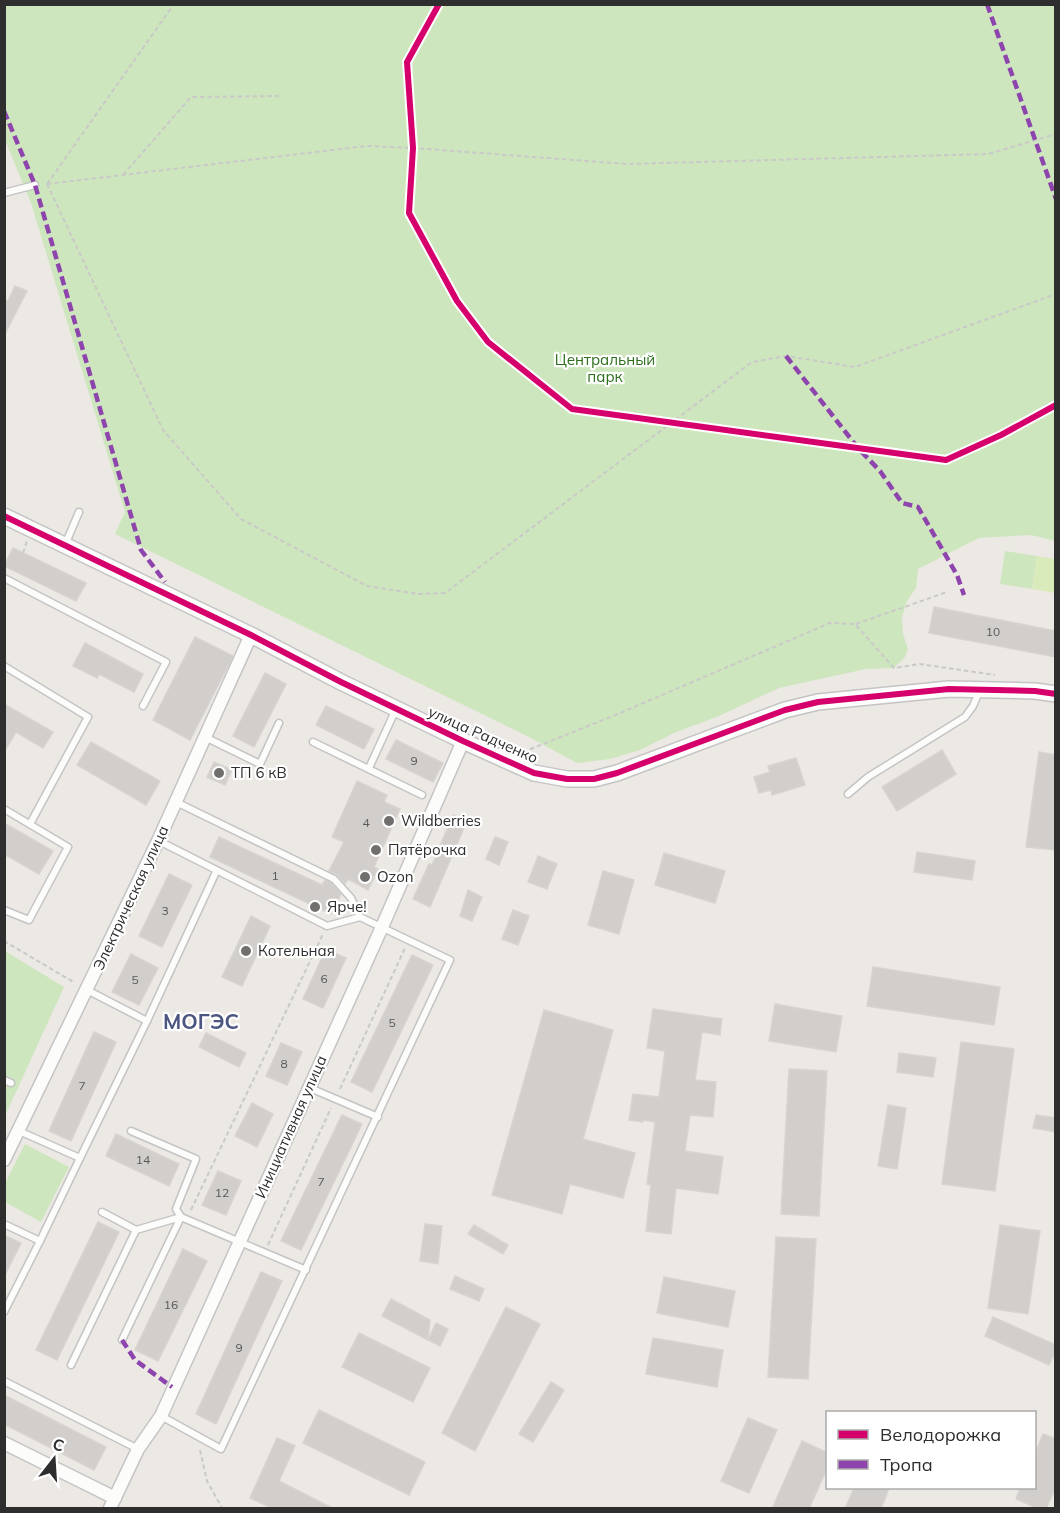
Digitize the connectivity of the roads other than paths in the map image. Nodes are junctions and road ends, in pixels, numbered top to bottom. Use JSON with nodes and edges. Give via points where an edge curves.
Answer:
{"nodes":[{"id":1,"x":35,"y":185,"type":"dead end"},
{"id":2,"x":4,"y":194,"type":"edge"},
{"id":3,"x":79,"y":512,"type":"dead end"},
{"id":4,"x":4,"y":516,"type":"edge"},
{"id":5,"x":65,"y":545,"type":"junction"},
{"id":6,"x":4,"y":578,"type":"edge"},
{"id":7,"x":251,"y":635,"type":"junction"},
{"id":8,"x":4,"y":666,"type":"edge"},
{"id":9,"x":980,"y":688,"type":"junction"},
{"id":10,"x":1056,"y":694,"type":"edge"},
{"id":11,"x":143,"y":706,"type":"dead end"},
{"id":12,"x":396,"y":709,"type":"junction"},
{"id":13,"x":279,"y":723,"type":"dead end"},
{"id":14,"x":205,"y":737,"type":"junction"},
{"id":15,"x":463,"y":741,"type":"junction"},
{"id":16,"x":313,"y":742,"type":"dead end"},
{"id":17,"x":369,"y":768,"type":"junction"},
{"id":18,"x":848,"y":794,"type":"dead end"},
{"id":19,"x":422,"y":795,"type":"dead end"},
{"id":20,"x":176,"y":801,"type":"junction"},
{"id":21,"x":4,"y":809,"type":"edge"},
{"id":22,"x":30,"y":824,"type":"junction"},
{"id":23,"x":158,"y":841,"type":"junction"},
{"id":24,"x":216,"y":872,"type":"junction"},
{"id":25,"x":4,"y":910,"type":"edge"},
{"id":26,"x":360,"y":917,"type":"junction"},
{"id":27,"x":382,"y":927,"type":"junction"},
{"id":28,"x":87,"y":990,"type":"junction"},
{"id":29,"x":147,"y":1021,"type":"junction"},
{"id":30,"x":309,"y":1087,"type":"junction"},
{"id":31,"x":378,"y":1117,"type":"junction"},
{"id":32,"x":19,"y":1131,"type":"junction"},
{"id":33,"x":131,"y":1131,"type":"dead end"},
{"id":34,"x":80,"y":1158,"type":"junction"},
{"id":35,"x":4,"y":1160,"type":"edge"},
{"id":36,"x":102,"y":1212,"type":"dead end"},
{"id":37,"x":184,"y":1219,"type":"junction"},
{"id":38,"x":4,"y":1224,"type":"edge"},
{"id":39,"x":136,"y":1230,"type":"junction"},
{"id":40,"x":40,"y":1241,"type":"junction"},
{"id":41,"x":240,"y":1242,"type":"junction"},
{"id":42,"x":306,"y":1270,"type":"junction"},
{"id":43,"x":4,"y":1312,"type":"edge"},
{"id":44,"x":122,"y":1340,"type":"dead end"},
{"id":45,"x":71,"y":1365,"type":"dead end"},
{"id":46,"x":4,"y":1381,"type":"edge"},
{"id":47,"x":160,"y":1416,"type":"junction"},
{"id":48,"x":4,"y":1443,"type":"edge"},
{"id":49,"x":138,"y":1449,"type":"junction"},
{"id":50,"x":113,"y":1503,"type":"edge"}],
"edges":[{"from":1,"to":2,"type":"lane"},
{"from":3,"to":5,"type":"lane"},
{"from":4,"to":5,"type":"street","name":"улица Радченко"},
{"from":5,"to":7,"type":"street","name":"улица Радченко"},
{"from":6,"to":11,"type":"lane","via":[[166,663]]},
{"from":7,"to":12,"type":"street","name":"улица Радченко"},
{"from":7,"to":14,"type":"street","name":"Электрическая улица"},
{"from":8,"to":22,"type":"lane","via":[[88,717]]},
{"from":9,"to":10,"type":"street","name":"улица Радченко"},
{"from":9,"to":15,"type":"street","name":"улица Радченко","via":[[933,690],[785,710],[594,779],[534,773]]},
{"from":9,"to":18,"type":"lane","via":[[965,717],[868,777]]},
{"from":12,"to":15,"type":"street","name":"улица Радченко"},
{"from":12,"to":17,"type":"lane"},
{"from":13,"to":14,"type":"lane","via":[[260,764]]},
{"from":14,"to":20,"type":"street","name":"Электрическая улица"},
{"from":15,"to":27,"type":"street","name":"Инициативная улица"},
{"from":16,"to":17,"type":"lane"},
{"from":17,"to":19,"type":"lane"},
{"from":20,"to":23,"type":"street","name":"Электрическая улица"},
{"from":20,"to":26,"type":"lane","via":[[334,879],[351,898]]},
{"from":21,"to":22,"type":"lane"},
{"from":22,"to":25,"type":"lane","via":[[68,847],[29,920]]},
{"from":23,"to":24,"type":"lane"},
{"from":23,"to":28,"type":"street","name":"Электрическая улица"},
{"from":24,"to":26,"type":"lane","via":[[327,926]]},
{"from":24,"to":29,"type":"lane"},
{"from":26,"to":27,"type":"lane"},
{"from":27,"to":30,"type":"street","name":"Инициативная улица"},
{"from":27,"to":31,"type":"lane","via":[[450,960]]},
{"from":28,"to":29,"type":"lane"},
{"from":28,"to":32,"type":"street","name":"Электрическая улица"},
{"from":29,"to":34,"type":"lane"},
{"from":30,"to":31,"type":"lane"},
{"from":30,"to":41,"type":"street","name":"Инициативная улица"},
{"from":31,"to":42,"type":"lane"},
{"from":32,"to":34,"type":"lane"},
{"from":32,"to":35,"type":"street","name":"Электрическая улица"},
{"from":33,"to":37,"type":"lane","via":[[196,1159],[176,1209]]},
{"from":34,"to":40,"type":"lane"},
{"from":36,"to":39,"type":"lane"},
{"from":37,"to":39,"type":"lane"},
{"from":37,"to":41,"type":"lane"},
{"from":37,"to":44,"type":"lane"},
{"from":38,"to":40,"type":"lane"},
{"from":39,"to":45,"type":"lane"},
{"from":40,"to":43,"type":"lane"},
{"from":41,"to":42,"type":"lane"},
{"from":41,"to":47,"type":"street","name":"Инициативная улица"},
{"from":42,"to":47,"type":"lane","via":[[221,1449]]},
{"from":46,"to":49,"type":"lane"},
{"from":47,"to":49,"type":"street","name":"Инициативная улица"},
{"from":48,"to":50,"type":"street"},
{"from":49,"to":50,"type":"street","name":"Инициативная улица"}]}
